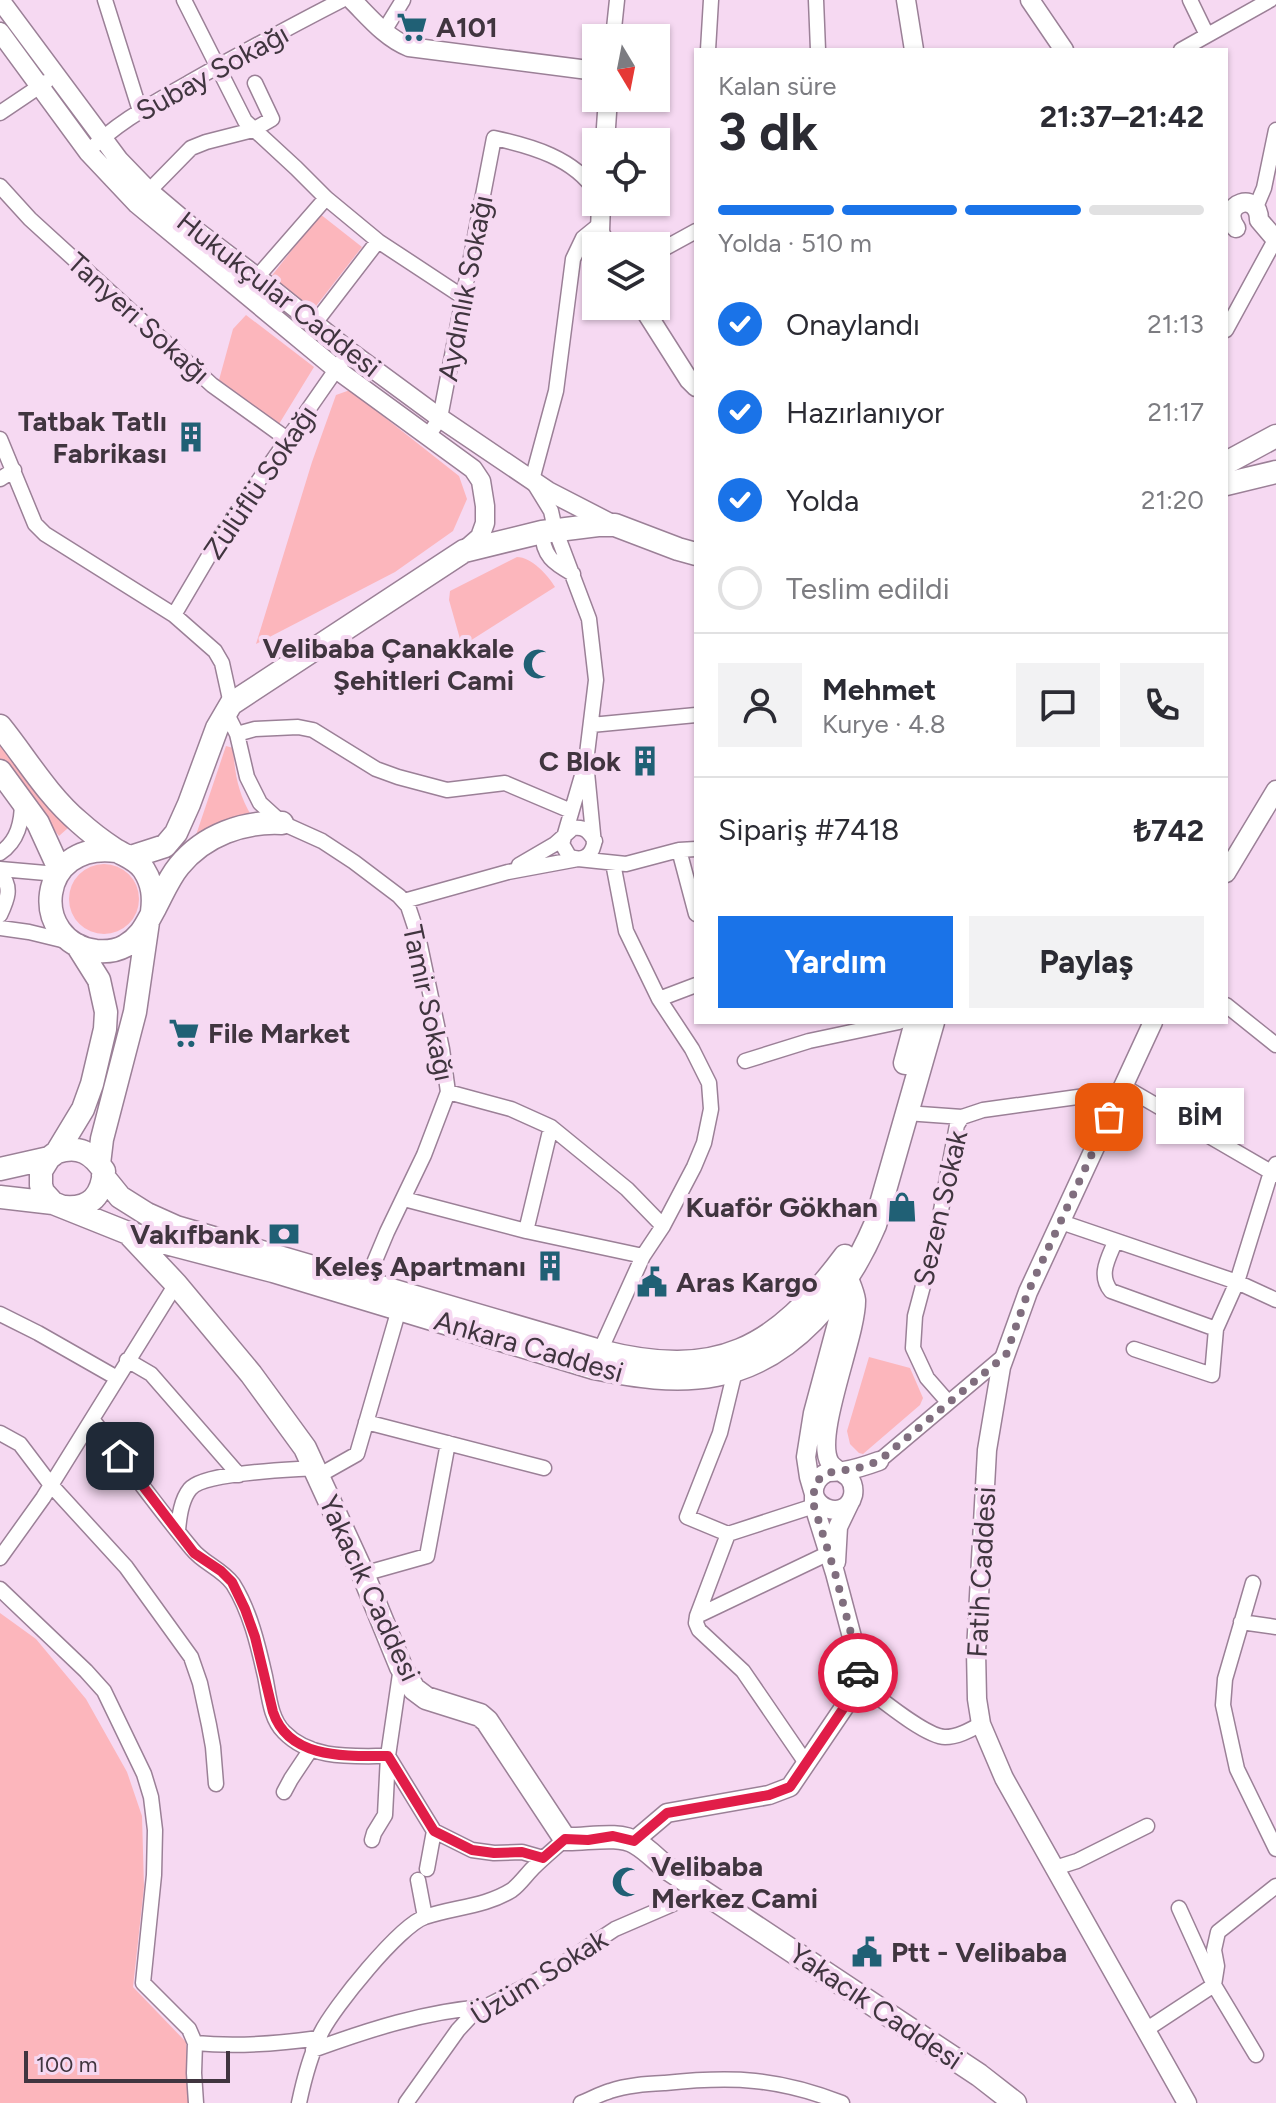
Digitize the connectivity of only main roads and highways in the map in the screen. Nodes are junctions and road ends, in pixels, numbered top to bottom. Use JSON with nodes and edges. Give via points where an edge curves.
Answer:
{"nodes":[{"id":1,"x":1276,"y":436,"type":"edge"},
{"id":2,"x":1228,"y":462,"type":"edge"},
{"id":3,"x":1276,"y":472,"type":"edge"},
{"id":4,"x":1228,"y":484,"type":"edge"},
{"id":5,"x":694,"y":553,"type":"edge"},
{"id":6,"x":0,"y":726,"type":"edge"},
{"id":7,"x":0,"y":771,"type":"edge"},
{"id":8,"x":282,"y":823,"type":"road end"},
{"id":9,"x":124,"y":854,"type":"junction"},
{"id":10,"x":59,"y":872,"type":"junction"},
{"id":11,"x":150,"y":917,"type":"junction"},
{"id":12,"x":75,"y":944,"type":"junction"},
{"id":13,"x":915,"y":1024,"type":"edge"},
{"id":14,"x":932,"y":1024,"type":"edge"},
{"id":15,"x":53,"y":1155,"type":"junction"},
{"id":16,"x":0,"y":1169,"type":"edge"},
{"id":17,"x":102,"y":1170,"type":"junction"},
{"id":18,"x":0,"y":1197,"type":"edge"},
{"id":19,"x":58,"y":1205,"type":"junction"},
{"id":20,"x":128,"y":1233,"type":"junction"},
{"id":21,"x":189,"y":1250,"type":"junction"},
{"id":22,"x":839,"y":1280,"type":"junction"},
{"id":23,"x":176,"y":1284,"type":"junction"},
{"id":24,"x":1015,"y":2103,"type":"edge"}],
"edges":[{"from":1,"to":2,"type":"main road"},
{"from":3,"to":4,"type":"main road"},
{"from":5,"to":9,"type":"main road","name":"Hukukçular Caddesi","via":[[615,525],[548,530],[464,551],[228,708],[176,833],[165,846]]},
{"from":6,"to":9,"type":"main road","via":[[58,803]]},
{"from":7,"to":10,"type":"main road","via":[[38,823]]},
{"from":8,"to":11,"type":"main road","via":[[241,826],[201,846],[179,866]]},
{"from":9,"to":10,"type":"main road","via":[[100,848],[84,851]]},
{"from":9,"to":11,"type":"main road","via":[[151,882]]},
{"from":10,"to":12,"type":"main road","via":[[52,887],[53,918]]},
{"from":11,"to":12,"type":"main road","via":[[135,940],[120,949],[86,950]]},
{"from":11,"to":17,"type":"main road","via":[[135,1012],[102,1139]]},
{"from":12,"to":15,"type":"main road","via":[[99,980],[105,1020],[83,1109]]},
{"from":13,"to":22,"type":"main road","name":"Ankara Caddesi","via":[[859,1229]]},
{"from":14,"to":22,"type":"main road","name":"Ankara Caddesi","via":[[875,1225],[862,1257]]},
{"from":15,"to":16,"type":"main road","name":"Ankara Caddesi"},
{"from":15,"to":17,"type":"main road","name":"Ankara Caddesi","via":[[82,1150]]},
{"from":15,"to":19,"type":"main road","via":[[40,1178],[43,1192]]},
{"from":17,"to":19,"type":"main road","via":[[100,1190],[92,1201],[79,1207]]},
{"from":17,"to":22,"type":"main road","name":"Ankara Caddesi","via":[[120,1197],[176,1227],[628,1358],[671,1363],[740,1352],[784,1325]]},
{"from":18,"to":19,"type":"main road","name":"Ankara Caddesi"},
{"from":19,"to":20,"type":"main road","name":"Ankara Caddesi"},
{"from":20,"to":21,"type":"main road","name":"Ankara Caddesi"},
{"from":20,"to":23,"type":"main road","name":"Yakacık Caddesi"},
{"from":21,"to":22,"type":"main road","name":"Ankara Caddesi","via":[[637,1377],[715,1376],[761,1360],[824,1309]]},
{"from":21,"to":23,"type":"main road","via":[[173,1261]]},
{"from":23,"to":24,"type":"main road","name":"Yakacık Caddesi","via":[[305,1448],[414,1689],[487,1721],[565,1839],[613,1836],[634,1841]]}]}
